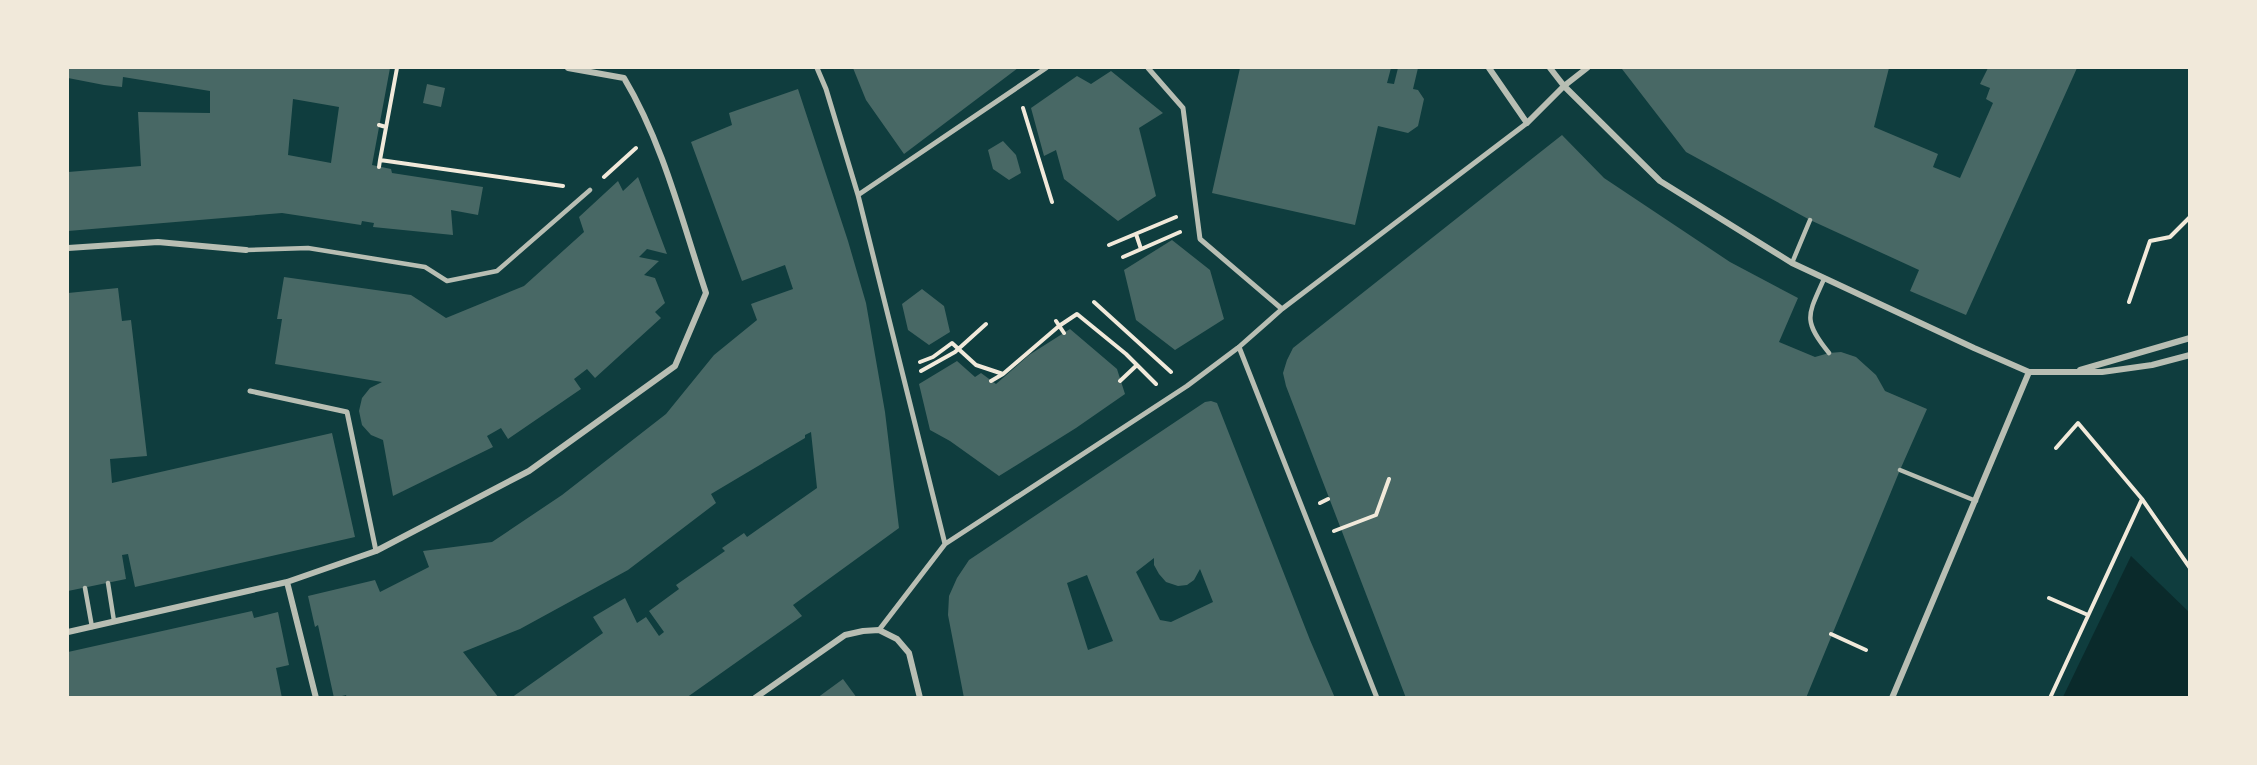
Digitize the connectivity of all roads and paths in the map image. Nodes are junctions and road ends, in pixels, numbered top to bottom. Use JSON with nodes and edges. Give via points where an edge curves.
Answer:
{"nodes":[{"id":1,"x":397,"y":68,"type":"edge"},
{"id":2,"x":568,"y":68,"type":"edge"},
{"id":3,"x":817,"y":68,"type":"edge"},
{"id":4,"x":1046,"y":68,"type":"edge"},
{"id":5,"x":1148,"y":68,"type":"edge"},
{"id":6,"x":1489,"y":68,"type":"edge"},
{"id":7,"x":1550,"y":68,"type":"edge"},
{"id":8,"x":1587,"y":68,"type":"edge"},
{"id":9,"x":1564,"y":86,"type":"junction"},
{"id":10,"x":1017,"y":87,"type":"junction"},
{"id":11,"x":1527,"y":123,"type":"junction"},
{"id":12,"x":379,"y":125,"type":"dead end"},
{"id":13,"x":386,"y":127,"type":"junction"},
{"id":14,"x":652,"y":134,"type":"junction"},
{"id":15,"x":380,"y":160,"type":"junction"},
{"id":16,"x":379,"y":167,"type":"dead end"},
{"id":17,"x":590,"y":190,"type":"junction"},
{"id":18,"x":858,"y":195,"type":"junction"},
{"id":19,"x":1052,"y":202,"type":"dead end"},
{"id":20,"x":2190,"y":217,"type":"edge"},
{"id":21,"x":1810,"y":220,"type":"dead end"},
{"id":22,"x":1198,"y":224,"type":"junction"},
{"id":23,"x":1156,"y":225,"type":"dead end"},
{"id":24,"x":1136,"y":234,"type":"junction"},
{"id":25,"x":1109,"y":245,"type":"dead end"},
{"id":26,"x":68,"y":248,"type":"edge"},
{"id":27,"x":1141,"y":249,"type":"junction"},
{"id":28,"x":246,"y":250,"type":"joint"},
{"id":29,"x":1123,"y":257,"type":"dead end"},
{"id":30,"x":1792,"y":263,"type":"junction"},
{"id":31,"x":1824,"y":279,"type":"junction"},
{"id":32,"x":1094,"y":302,"type":"dead end"},
{"id":33,"x":2128,"y":302,"type":"dead end"},
{"id":34,"x":1282,"y":309,"type":"junction"},
{"id":35,"x":1056,"y":321,"type":"dead end"},
{"id":36,"x":986,"y":324,"type":"dead end"},
{"id":37,"x":1059,"y":326,"type":"junction"},
{"id":38,"x":1064,"y":333,"type":"dead end"},
{"id":39,"x":2190,"y":338,"type":"edge"},
{"id":40,"x":1239,"y":347,"type":"junction"},
{"id":41,"x":958,"y":349,"type":"junction"},
{"id":42,"x":1829,"y":353,"type":"dead end"},
{"id":43,"x":2190,"y":355,"type":"edge"},
{"id":44,"x":933,"y":357,"type":"dead end"},
{"id":45,"x":935,"y":365,"type":"dead end"},
{"id":46,"x":1137,"y":365,"type":"junction"},
{"id":47,"x":2029,"y":372,"type":"junction"},
{"id":48,"x":2074,"y":372,"type":"junction"},
{"id":49,"x":1003,"y":374,"type":"junction"},
{"id":50,"x":991,"y":381,"type":"dead end"},
{"id":51,"x":1120,"y":381,"type":"dead end"},
{"id":52,"x":1187,"y":386,"type":"junction"},
{"id":53,"x":250,"y":391,"type":"dead end"},
{"id":54,"x":1169,"y":398,"type":"junction"},
{"id":55,"x":2056,"y":448,"type":"dead end"},
{"id":56,"x":1900,"y":470,"type":"dead end"},
{"id":57,"x":1389,"y":481,"type":"dead end"},
{"id":58,"x":2142,"y":499,"type":"junction"},
{"id":59,"x":1976,"y":501,"type":"junction"},
{"id":60,"x":1340,"y":528,"type":"dead end"},
{"id":61,"x":945,"y":544,"type":"junction"},
{"id":62,"x":376,"y":551,"type":"junction"},
{"id":63,"x":2190,"y":567,"type":"edge"},
{"id":64,"x":287,"y":582,"type":"junction"},
{"id":65,"x":108,"y":583,"type":"dead end"},
{"id":66,"x":85,"y":588,"type":"dead end"},
{"id":67,"x":2049,"y":598,"type":"dead end"},
{"id":68,"x":2088,"y":615,"type":"junction"},
{"id":69,"x":114,"y":621,"type":"junction"},
{"id":70,"x":92,"y":627,"type":"junction"},
{"id":71,"x":879,"y":630,"type":"junction"},
{"id":72,"x":68,"y":632,"type":"edge"},
{"id":73,"x":1831,"y":634,"type":"dead end"},
{"id":74,"x":1866,"y":650,"type":"dead end"},
{"id":75,"x":316,"y":698,"type":"edge"},
{"id":76,"x":755,"y":698,"type":"edge"},
{"id":77,"x":920,"y":698,"type":"edge"},
{"id":78,"x":1377,"y":698,"type":"edge"},
{"id":79,"x":1892,"y":698,"type":"edge"},
{"id":80,"x":2050,"y":698,"type":"edge"}],
"edges":[{"from":1,"to":13,"type":"path"},
{"from":2,"to":14,"type":"street","via":[[624,78]]},
{"from":3,"to":18,"type":"street"},
{"from":4,"to":10,"type":"street"},
{"from":5,"to":22,"type":"street","via":[[1183,108]]},
{"from":6,"to":11,"type":"street"},
{"from":7,"to":9,"type":"street"},
{"from":8,"to":9,"type":"street"},
{"from":9,"to":11,"type":"street"},
{"from":9,"to":30,"type":"street","via":[[1660,181]]},
{"from":10,"to":18,"type":"street"},
{"from":10,"to":19,"type":"path"},
{"from":11,"to":34,"type":"street"},
{"from":12,"to":13,"type":"path"},
{"from":13,"to":15,"type":"path"},
{"from":14,"to":17,"type":"path"},
{"from":14,"to":62,"type":"street","via":[[706,293],[675,366],[529,471]]},
{"from":15,"to":16,"type":"path"},
{"from":15,"to":17,"type":"path"},
{"from":17,"to":28,"type":"lane","via":[[497,271],[447,281],[425,267],[308,248]]},
{"from":18,"to":61,"type":"street"},
{"from":20,"to":33,"type":"path","via":[[2170,237],[2150,241]]},
{"from":21,"to":30,"type":"lane"},
{"from":22,"to":27,"type":"path"},
{"from":22,"to":34,"type":"street","via":[[1200,239]]},
{"from":23,"to":24,"type":"path"},
{"from":24,"to":25,"type":"path"},
{"from":24,"to":27,"type":"path"},
{"from":26,"to":28,"type":"street","via":[[158,242]]},
{"from":27,"to":29,"type":"path"},
{"from":30,"to":31,"type":"street"},
{"from":31,"to":42,"type":"lane","via":[[1809,313],[1814,334]]},
{"from":31,"to":47,"type":"street"},
{"from":32,"to":52,"type":"path"},
{"from":34,"to":40,"type":"street"},
{"from":35,"to":37,"type":"path"},
{"from":36,"to":41,"type":"path"},
{"from":37,"to":38,"type":"path"},
{"from":37,"to":46,"type":"path","via":[[1077,314]]},
{"from":37,"to":49,"type":"path"},
{"from":39,"to":48,"type":"street"},
{"from":40,"to":52,"type":"street"},
{"from":40,"to":78,"type":"street"},
{"from":41,"to":44,"type":"path","via":[[952,343]]},
{"from":41,"to":45,"type":"path"},
{"from":41,"to":49,"type":"path","via":[[976,365]]},
{"from":43,"to":48,"type":"street","via":[[2152,365]]},
{"from":46,"to":51,"type":"path"},
{"from":46,"to":54,"type":"path"},
{"from":47,"to":48,"type":"street"},
{"from":47,"to":59,"type":"street"},
{"from":49,"to":50,"type":"path"},
{"from":52,"to":54,"type":"street"},
{"from":53,"to":62,"type":"street","via":[[347,412]]},
{"from":54,"to":61,"type":"street"},
{"from":55,"to":58,"type":"path","via":[[2078,423]]},
{"from":56,"to":59,"type":"lane"},
{"from":57,"to":60,"type":"path","via":[[1376,515]]},
{"from":58,"to":63,"type":"path"},
{"from":58,"to":68,"type":"path"},
{"from":59,"to":79,"type":"street"},
{"from":61,"to":71,"type":"street"},
{"from":62,"to":64,"type":"street"},
{"from":64,"to":69,"type":"street"},
{"from":64,"to":75,"type":"street"},
{"from":65,"to":69,"type":"lane"},
{"from":66,"to":70,"type":"lane"},
{"from":67,"to":68,"type":"path"},
{"from":68,"to":80,"type":"path"},
{"from":69,"to":70,"type":"street"},
{"from":70,"to":72,"type":"street"},
{"from":71,"to":76,"type":"street","via":[[845,635]]},
{"from":71,"to":77,"type":"street","via":[[897,639],[909,653]]},
{"from":73,"to":74,"type":"path"}]}
